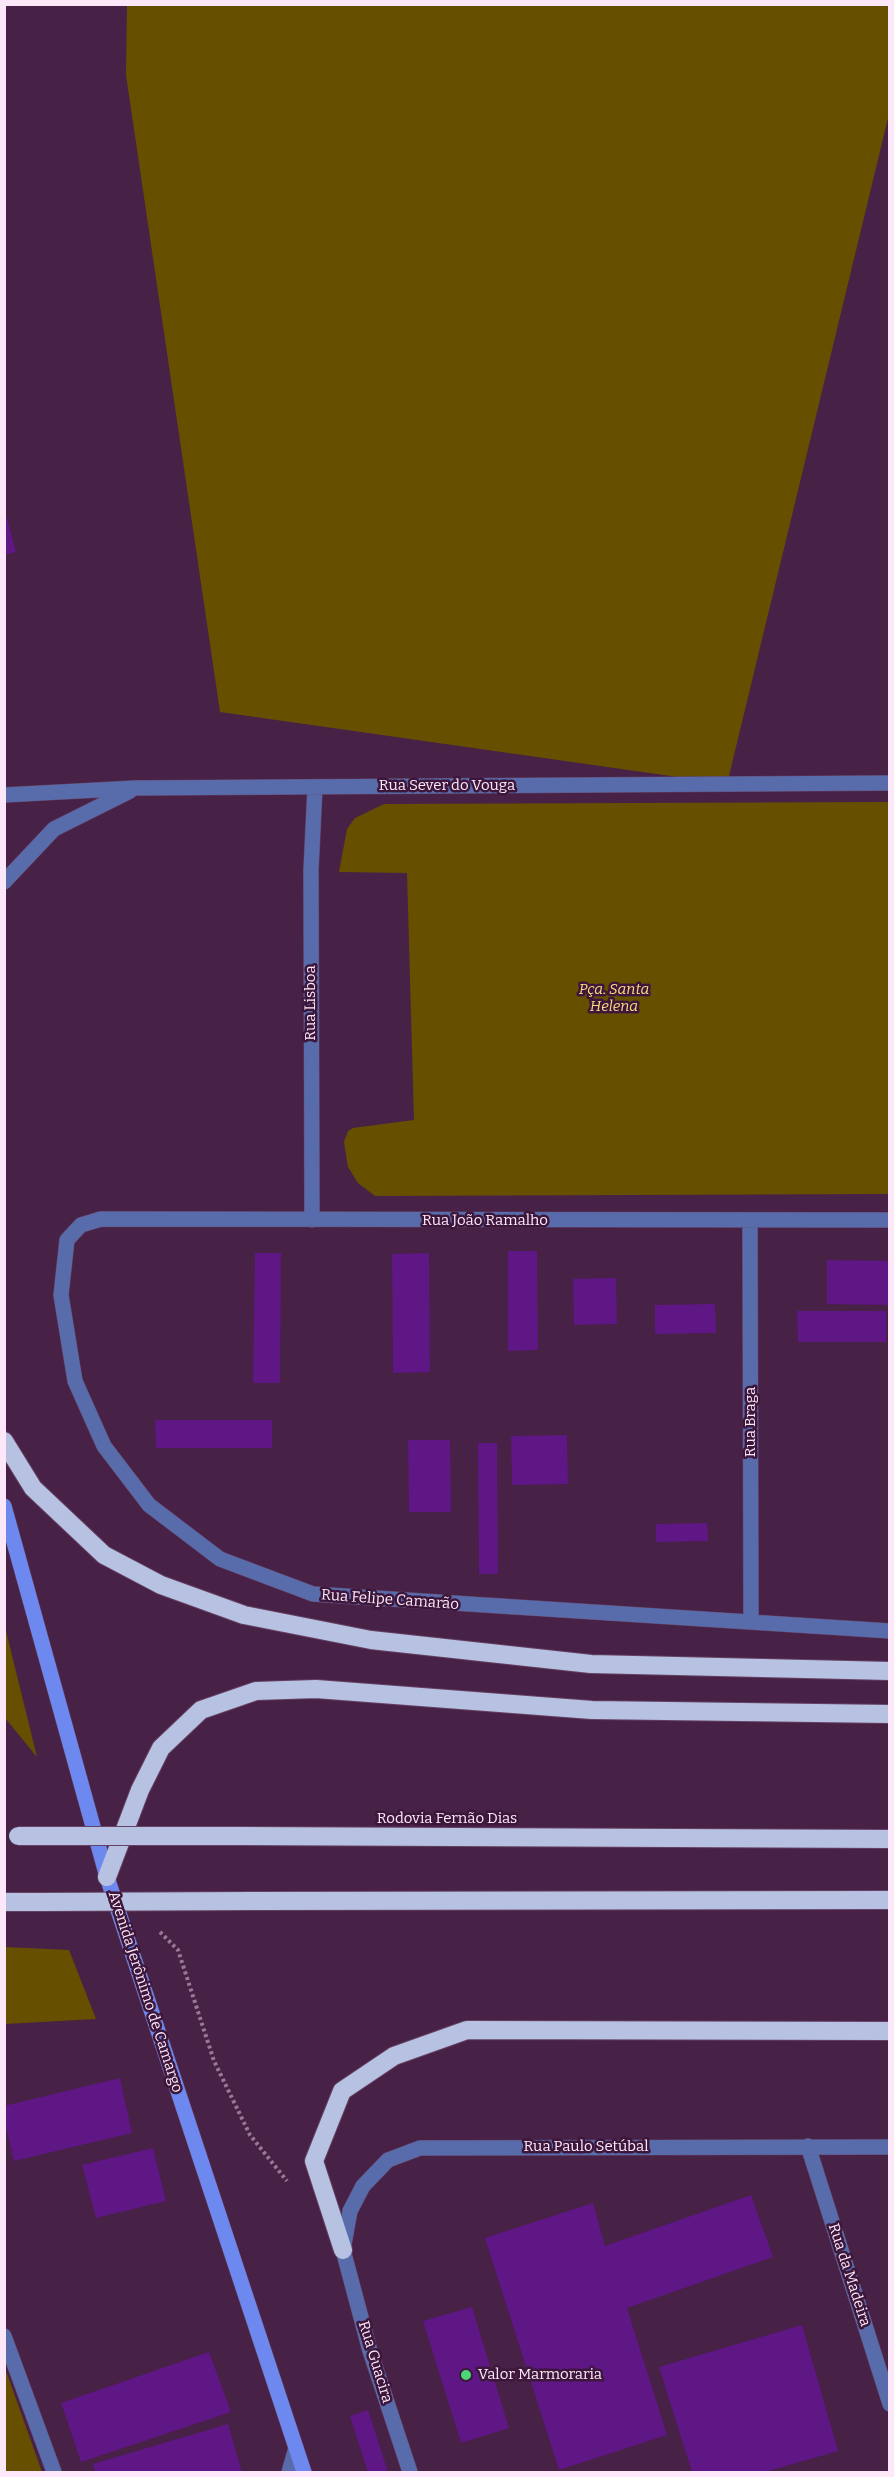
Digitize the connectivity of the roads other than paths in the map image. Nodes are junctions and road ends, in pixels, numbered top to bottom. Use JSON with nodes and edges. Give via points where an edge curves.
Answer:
{"nodes":[{"id":1,"x":890,"y":783,"type":"edge"},
{"id":2,"x":315,"y":787,"type":"junction"},
{"id":3,"x":135,"y":788,"type":"junction"},
{"id":4,"x":4,"y":795,"type":"edge"},
{"id":5,"x":4,"y":882,"type":"edge"},
{"id":6,"x":312,"y":1220,"type":"junction"},
{"id":7,"x":890,"y":1220,"type":"edge"},
{"id":8,"x":750,"y":1221,"type":"junction"},
{"id":9,"x":81,"y":1225,"type":"joint"},
{"id":10,"x":4,"y":1441,"type":"edge"},
{"id":11,"x":4,"y":1506,"type":"edge"},
{"id":12,"x":752,"y":1622,"type":"junction"},
{"id":13,"x":890,"y":1631,"type":"edge"},
{"id":14,"x":890,"y":1671,"type":"edge"},
{"id":15,"x":890,"y":1713,"type":"edge"},
{"id":16,"x":11,"y":1836,"type":"edge"},
{"id":17,"x":890,"y":1839,"type":"edge"},
{"id":18,"x":108,"y":1877,"type":"junction"},
{"id":19,"x":890,"y":1900,"type":"edge"},
{"id":20,"x":4,"y":1902,"type":"edge"},
{"id":21,"x":890,"y":2031,"type":"edge"},
{"id":22,"x":808,"y":2146,"type":"junction"},
{"id":23,"x":890,"y":2147,"type":"edge"},
{"id":24,"x":343,"y":2250,"type":"junction"},
{"id":25,"x":4,"y":2336,"type":"edge"},
{"id":26,"x":890,"y":2404,"type":"edge"},
{"id":27,"x":296,"y":2448,"type":"junction"},
{"id":28,"x":54,"y":2472,"type":"edge"},
{"id":29,"x":289,"y":2472,"type":"edge"},
{"id":30,"x":304,"y":2472,"type":"edge"},
{"id":31,"x":410,"y":2472,"type":"edge"}],
"edges":[{"from":1,"to":2,"type":"street","name":"Rua Sever do Vouga"},
{"from":2,"to":3,"type":"street","name":"Rua Sever do Vouga"},
{"from":2,"to":6,"type":"street","name":"Rua Lisboa","via":[[311,870]]},
{"from":3,"to":4,"type":"street","name":"Rua Sever do Vouga"},
{"from":3,"to":5,"type":"street","via":[[54,829]]},
{"from":6,"to":8,"type":"street","name":"Rua João Ramalho"},
{"from":6,"to":9,"type":"street","name":"Rua João Ramalho","via":[[108,1219]]},
{"from":7,"to":8,"type":"street","name":"Rua João Ramalho"},
{"from":8,"to":12,"type":"street","name":"Rua Braga"},
{"from":9,"to":12,"type":"street","name":"Rua Felipe Camarão","via":[[68,1240],[61,1295],[75,1381],[105,1446],[149,1505],[220,1559],[313,1594]]},
{"from":10,"to":14,"type":"highway","via":[[33,1488],[104,1555],[161,1585],[244,1615],[371,1640],[591,1664]]},
{"from":11,"to":18,"type":"main road","name":"Avenida Jerônimo de Camargo"},
{"from":12,"to":13,"type":"street","name":"Rua Felipe Camarão"},
{"from":15,"to":18,"type":"highway","via":[[592,1710],[316,1689],[256,1691],[201,1710],[161,1748],[140,1790]]},
{"from":16,"to":17,"type":"highway","name":"Rodovia Fernão Dias","bridge":true},
{"from":18,"to":27,"type":"main road","name":"Avenida Jerônimo de Camargo"},
{"from":19,"to":20,"type":"highway","bridge":true},
{"from":21,"to":24,"type":"highway","via":[[466,2030],[394,2056],[342,2091],[314,2161]]},
{"from":22,"to":23,"type":"street","name":"Rua Paulo Setúbal"},
{"from":22,"to":24,"type":"street","name":"Rua Paulo Setúbal","via":[[420,2148],[388,2160],[363,2186],[350,2211]]},
{"from":22,"to":26,"type":"street","name":"Rua da Madeira"},
{"from":24,"to":31,"type":"street","name":"Rua Guacira","via":[[370,2351]]},
{"from":25,"to":28,"type":"street"},
{"from":27,"to":29,"type":"street"},
{"from":27,"to":30,"type":"main road","name":"Avenida Jerônimo de Camargo"}]}
